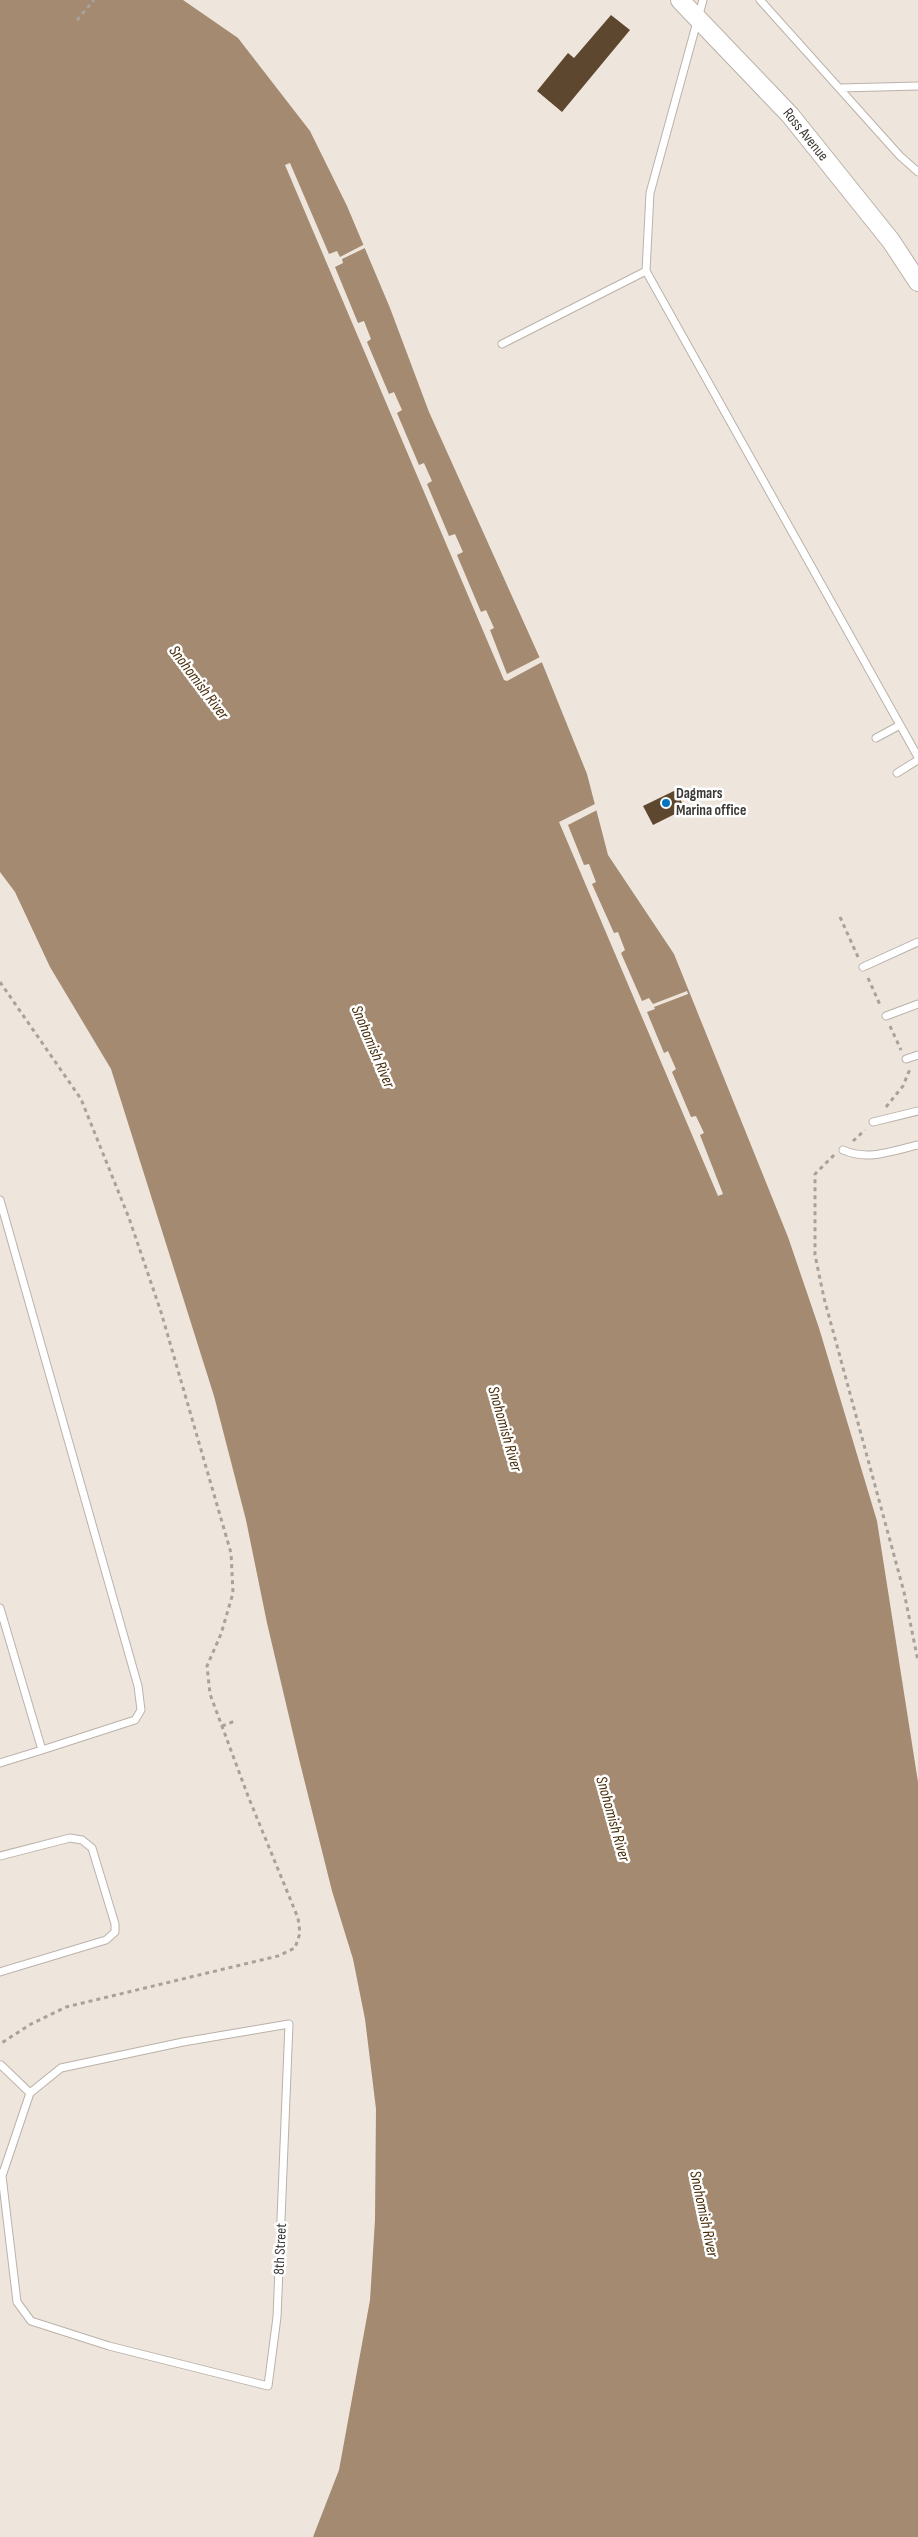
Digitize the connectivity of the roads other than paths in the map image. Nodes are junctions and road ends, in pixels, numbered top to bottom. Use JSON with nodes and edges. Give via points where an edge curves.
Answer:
{"nodes":[{"id":1,"x":680,"y":0,"type":"edge"},
{"id":2,"x":703,"y":0,"type":"edge"},
{"id":3,"x":760,"y":0,"type":"edge"},
{"id":4,"x":698,"y":17,"type":"junction"},
{"id":5,"x":918,"y":86,"type":"edge"},
{"id":6,"x":840,"y":88,"type":"junction"},
{"id":7,"x":918,"y":172,"type":"edge"},
{"id":8,"x":646,"y":271,"type":"junction"},
{"id":9,"x":918,"y":282,"type":"edge"},
{"id":10,"x":502,"y":344,"type":"dead end"},
{"id":11,"x":900,"y":725,"type":"junction"},
{"id":12,"x":876,"y":738,"type":"dead end"},
{"id":13,"x":918,"y":758,"type":"edge"},
{"id":14,"x":897,"y":773,"type":"dead end"},
{"id":15,"x":918,"y":942,"type":"edge"},
{"id":16,"x":863,"y":967,"type":"road end"},
{"id":17,"x":918,"y":1004,"type":"edge"},
{"id":18,"x":886,"y":1016,"type":"road end"},
{"id":19,"x":918,"y":1055,"type":"edge"},
{"id":20,"x":906,"y":1059,"type":"road end"},
{"id":21,"x":918,"y":1111,"type":"edge"},
{"id":22,"x":873,"y":1122,"type":"road end"},
{"id":23,"x":918,"y":1145,"type":"edge"},
{"id":24,"x":843,"y":1150,"type":"road end"},
{"id":25,"x":0,"y":1200,"type":"edge"},
{"id":26,"x":0,"y":1608,"type":"edge"},
{"id":27,"x":42,"y":1750,"type":"junction"},
{"id":28,"x":0,"y":1763,"type":"edge"},
{"id":29,"x":0,"y":1856,"type":"edge"},
{"id":30,"x":0,"y":1972,"type":"edge"},
{"id":31,"x":1,"y":2065,"type":"edge"},
{"id":32,"x":30,"y":2093,"type":"junction"},
{"id":33,"x":1,"y":2174,"type":"edge"}],
"edges":[{"from":1,"to":4,"type":"street","name":"Ross Avenue"},
{"from":2,"to":4,"type":"lane"},
{"from":3,"to":6,"type":"lane"},
{"from":4,"to":8,"type":"lane","via":[[650,193]]},
{"from":4,"to":9,"type":"street","name":"Ross Avenue","via":[[790,115],[891,241]]},
{"from":5,"to":6,"type":"lane"},
{"from":6,"to":7,"type":"lane"},
{"from":8,"to":10,"type":"lane"},
{"from":8,"to":11,"type":"lane"},
{"from":11,"to":12,"type":"lane"},
{"from":11,"to":13,"type":"lane"},
{"from":13,"to":14,"type":"lane"},
{"from":15,"to":16,"type":"lane"},
{"from":17,"to":18,"type":"lane"},
{"from":19,"to":20,"type":"lane"},
{"from":21,"to":22,"type":"lane"},
{"from":23,"to":24,"type":"lane","via":[[868,1157]]},
{"from":25,"to":27,"type":"lane","via":[[138,1686],[141,1710],[135,1720]]},
{"from":26,"to":27,"type":"lane"},
{"from":27,"to":28,"type":"lane"},
{"from":29,"to":30,"type":"lane","via":[[70,1838],[82,1840],[92,1848],[115,1924],[114,1932],[106,1940]]},
{"from":31,"to":32,"type":"lane"},
{"from":32,"to":33,"type":"lane"},
{"from":32,"to":33,"type":"lane","name":"8th Street","via":[[61,2068],[182,2042],[289,2024],[278,2316],[268,2386],[109,2346],[31,2322],[17,2302]]}]}
